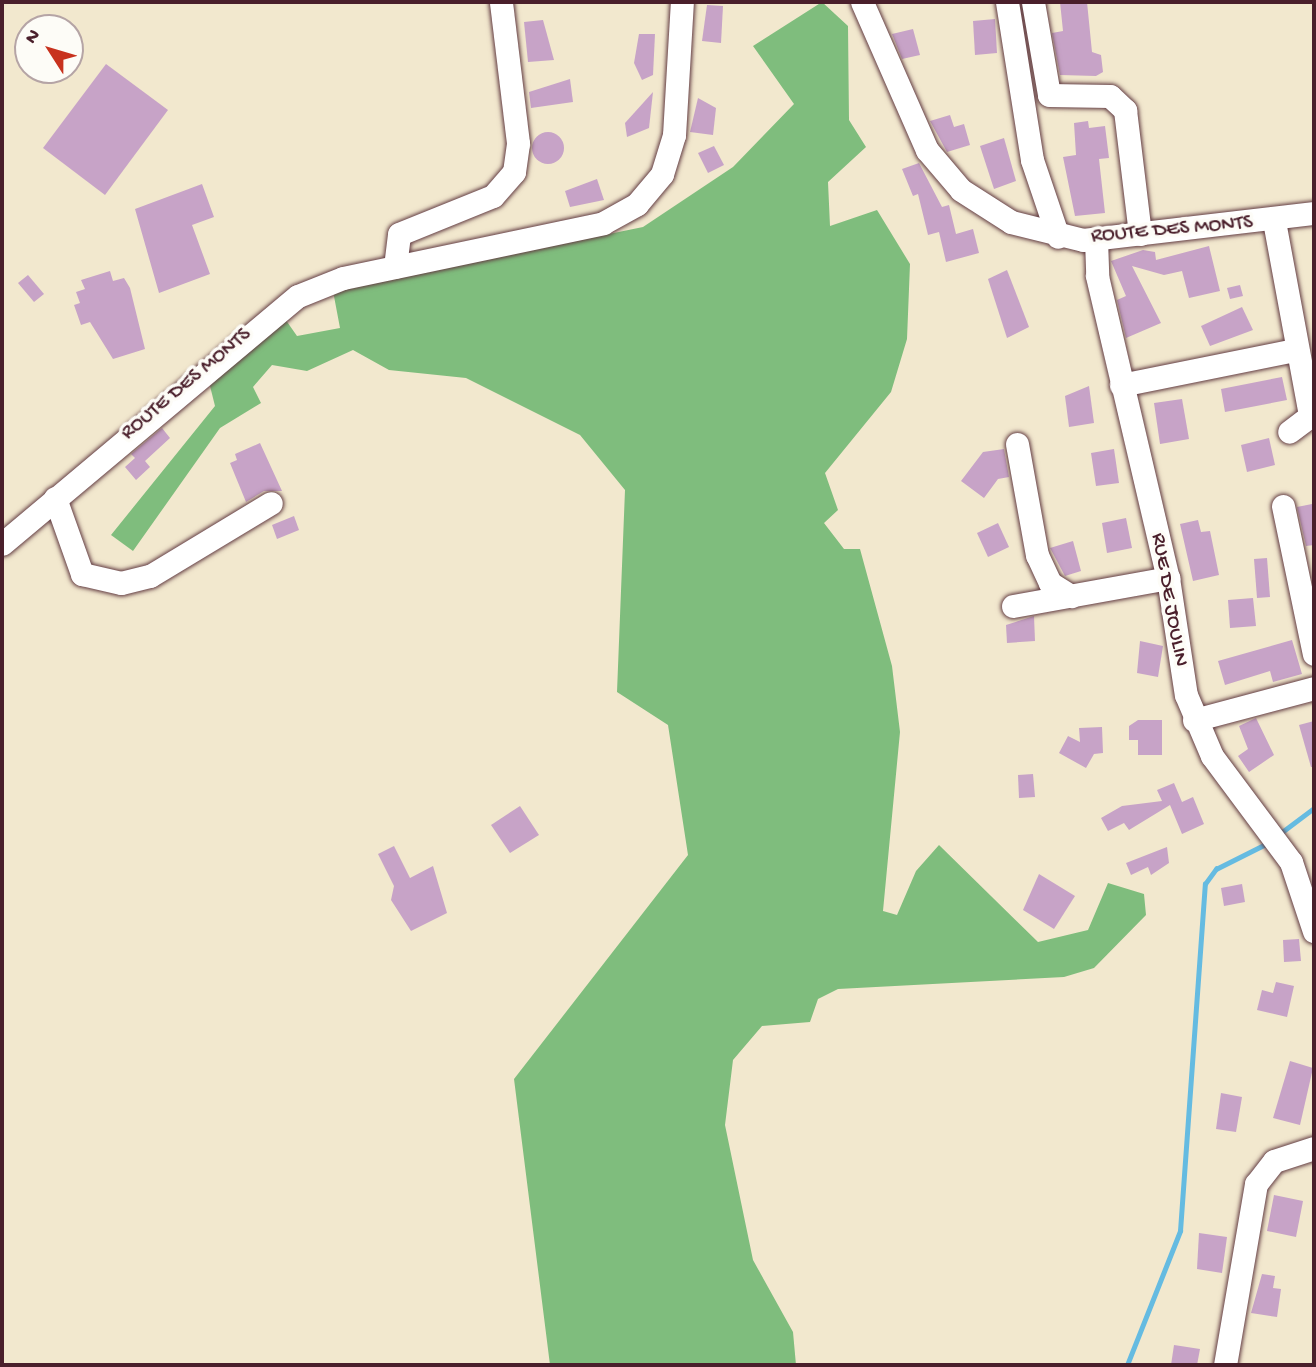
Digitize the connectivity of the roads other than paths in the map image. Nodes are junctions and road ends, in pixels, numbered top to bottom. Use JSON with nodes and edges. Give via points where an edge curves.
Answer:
{"nodes":[{"id":1,"x":501,"y":2,"type":"edge"},
{"id":2,"x":682,"y":2,"type":"edge"},
{"id":3,"x":862,"y":2,"type":"edge"},
{"id":4,"x":1007,"y":2,"type":"edge"},
{"id":5,"x":1033,"y":2,"type":"edge"},
{"id":6,"x":1314,"y":214,"type":"edge"},
{"id":7,"x":1274,"y":221,"type":"junction"},
{"id":8,"x":1140,"y":234,"type":"junction"},
{"id":9,"x":1058,"y":237,"type":"junction"},
{"id":10,"x":1096,"y":239,"type":"junction"},
{"id":11,"x":395,"y":267,"type":"junction"},
{"id":12,"x":1295,"y":350,"type":"junction"},
{"id":13,"x":1121,"y":385,"type":"junction"},
{"id":14,"x":1289,"y":432,"type":"dead end"},
{"id":15,"x":1017,"y":444,"type":"dead end"},
{"id":16,"x":55,"y":498,"type":"junction"},
{"id":17,"x":271,"y":503,"type":"dead end"},
{"id":18,"x":1283,"y":506,"type":"dead end"},
{"id":19,"x":2,"y":544,"type":"edge"},
{"id":20,"x":1168,"y":578,"type":"junction"},
{"id":21,"x":1307,"y":580,"type":"edge"},
{"id":22,"x":1071,"y":596,"type":"junction"},
{"id":23,"x":1013,"y":606,"type":"dead end"},
{"id":24,"x":1314,"y":654,"type":"edge"},
{"id":25,"x":1314,"y":688,"type":"edge"},
{"id":26,"x":1194,"y":720,"type":"junction"},
{"id":27,"x":1314,"y":931,"type":"edge"},
{"id":28,"x":1314,"y":1148,"type":"edge"},
{"id":29,"x":1225,"y":1365,"type":"edge"}],
"edges":[{"from":1,"to":11,"type":"street","via":[[518,143],[514,172],[493,196],[399,234]]},
{"from":2,"to":11,"type":"street","name":"ROUTE DES MONTS","via":[[674,135],[662,174],[638,204],[603,223]]},
{"from":3,"to":9,"type":"street","name":"ROUTE DES MONTS","via":[[900,99],[942,170],[993,212]]},
{"from":4,"to":9,"type":"street","via":[[1032,160]]},
{"from":5,"to":8,"type":"street","via":[[1049,95],[1106,95],[1125,110]]},
{"from":6,"to":7,"type":"street","name":"ROUTE DES MONTS"},
{"from":7,"to":8,"type":"street","name":"ROUTE DES MONTS"},
{"from":7,"to":12,"type":"street"},
{"from":8,"to":10,"type":"street","name":"ROUTE DES MONTS"},
{"from":9,"to":10,"type":"street","name":"ROUTE DES MONTS"},
{"from":10,"to":13,"type":"street","name":"RUE DE JOULIN"},
{"from":11,"to":16,"type":"street","name":"ROUTE DES MONTS","via":[[328,283],[286,303]]},
{"from":12,"to":13,"type":"street"},
{"from":12,"to":14,"type":"street","via":[[1310,416]]},
{"from":13,"to":20,"type":"street","name":"RUE DE JOULIN"},
{"from":15,"to":22,"type":"street","via":[[1037,555],[1050,583]]},
{"from":16,"to":17,"type":"street","via":[[82,573],[121,583],[150,576]]},
{"from":16,"to":19,"type":"street","name":"ROUTE DES MONTS"},
{"from":18,"to":21,"type":"street"},
{"from":20,"to":22,"type":"street"},
{"from":20,"to":26,"type":"street","name":"RUE DE JOULIN"},
{"from":21,"to":24,"type":"street"},
{"from":22,"to":23,"type":"street"},
{"from":25,"to":26,"type":"street"},
{"from":26,"to":27,"type":"street","name":"RUE DE JOULIN","via":[[1212,757],[1275,840],[1302,886]]},
{"from":28,"to":29,"type":"street","via":[[1275,1161],[1256,1184]]}]}
